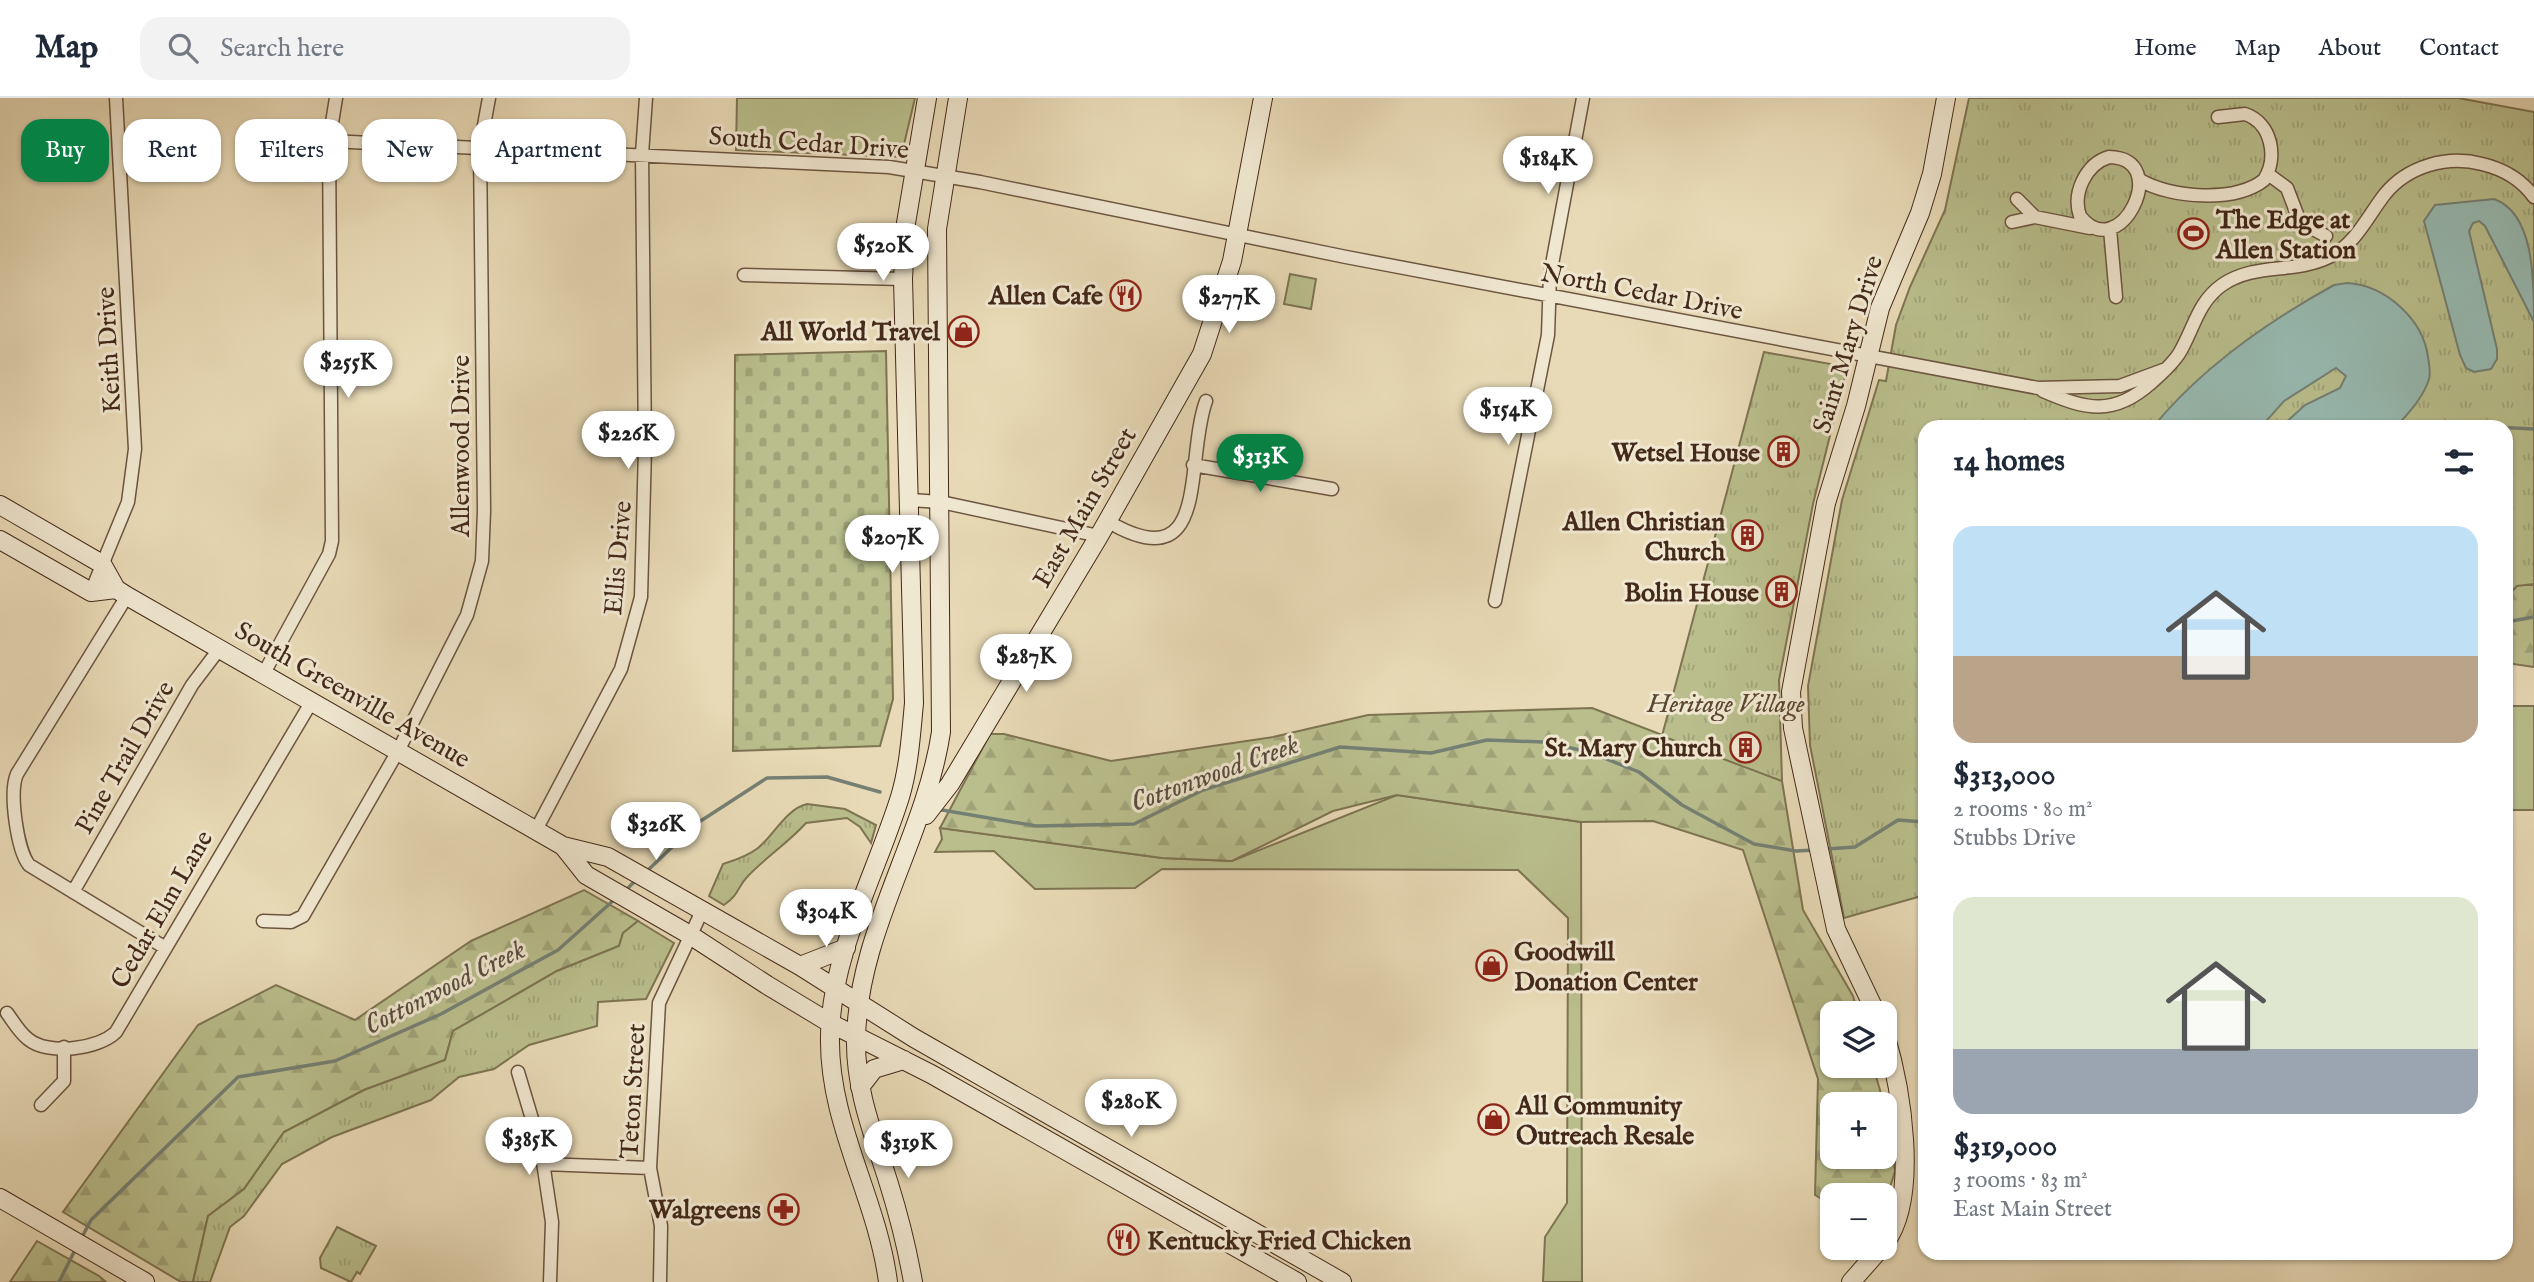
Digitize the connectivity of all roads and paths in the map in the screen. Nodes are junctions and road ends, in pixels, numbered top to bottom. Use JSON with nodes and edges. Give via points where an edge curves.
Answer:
{"nodes":[{"id":1,"x":116,"y":98,"type":"edge"},
{"id":2,"x":336,"y":98,"type":"edge"},
{"id":3,"x":489,"y":98,"type":"edge"},
{"id":4,"x":646,"y":98,"type":"edge"},
{"id":5,"x":927,"y":98,"type":"edge"},
{"id":6,"x":958,"y":98,"type":"edge"},
{"id":7,"x":1263,"y":98,"type":"edge"},
{"id":8,"x":1583,"y":98,"type":"edge"},
{"id":9,"x":1946,"y":98,"type":"edge"},
{"id":10,"x":2218,"y":117,"type":"dead end"},
{"id":11,"x":333,"y":119,"type":"edge"},
{"id":12,"x":485,"y":119,"type":"edge"},
{"id":13,"x":348,"y":142,"type":"edge"},
{"id":14,"x":471,"y":147,"type":"edge"},
{"id":15,"x":626,"y":153,"type":"edge"},
{"id":16,"x":642,"y":154,"type":"junction"},
{"id":17,"x":914,"y":171,"type":"junction"},
{"id":18,"x":2268,"y":174,"type":"junction"},
{"id":19,"x":944,"y":176,"type":"junction"},
{"id":20,"x":2140,"y":180,"type":"junction"},
{"id":21,"x":329,"y":182,"type":"edge"},
{"id":22,"x":480,"y":182,"type":"edge"},
{"id":23,"x":2534,"y":197,"type":"edge"},
{"id":24,"x":2017,"y":199,"type":"dead end"},
{"id":25,"x":2035,"y":216,"type":"junction"},
{"id":26,"x":2012,"y":222,"type":"dead end"},
{"id":27,"x":2104,"y":229,"type":"junction"},
{"id":28,"x":1237,"y":233,"type":"junction"},
{"id":29,"x":2326,"y":236,"type":"dead end"},
{"id":30,"x":744,"y":275,"type":"dead end"},
{"id":31,"x":903,"y":279,"type":"junction"},
{"id":32,"x":1550,"y":296,"type":"junction"},
{"id":33,"x":2116,"y":297,"type":"dead end"},
{"id":34,"x":1868,"y":358,"type":"junction"},
{"id":35,"x":2166,"y":369,"type":"junction"},
{"id":36,"x":2038,"y":388,"type":"junction"},
{"id":37,"x":1206,"y":401,"type":"dead end"},
{"id":38,"x":1193,"y":465,"type":"junction"},
{"id":39,"x":1332,"y":489,"type":"dead end"},
{"id":40,"x":910,"y":500,"type":"junction"},
{"id":41,"x":941,"y":502,"type":"junction"},
{"id":42,"x":0,"y":505,"type":"edge"},
{"id":43,"x":1103,"y":529,"type":"junction"},
{"id":44,"x":0,"y":540,"type":"edge"},
{"id":45,"x":102,"y":564,"type":"junction"},
{"id":46,"x":91,"y":592,"type":"junction"},
{"id":47,"x":122,"y":592,"type":"junction"},
{"id":48,"x":1495,"y":601,"type":"dead end"},
{"id":49,"x":220,"y":648,"type":"junction"},
{"id":50,"x":264,"y":673,"type":"junction"},
{"id":51,"x":312,"y":701,"type":"junction"},
{"id":52,"x":398,"y":751,"type":"junction"},
{"id":53,"x":918,"y":823,"type":"junction"},
{"id":54,"x":536,"y":830,"type":"junction"},
{"id":55,"x":564,"y":846,"type":"junction"},
{"id":56,"x":73,"y":892,"type":"junction"},
{"id":57,"x":702,"y":911,"type":"junction"},
{"id":58,"x":263,"y":921,"type":"dead end"},
{"id":59,"x":690,"y":935,"type":"junction"},
{"id":60,"x":164,"y":947,"type":"junction"},
{"id":61,"x":846,"y":948,"type":"junction"},
{"id":62,"x":800,"y":966,"type":"junction"},
{"id":63,"x":836,"y":989,"type":"junction"},
{"id":64,"x":1870,"y":1001,"type":"edge"},
{"id":65,"x":859,"y":1002,"type":"junction"},
{"id":66,"x":7,"y":1013,"type":"dead end"},
{"id":67,"x":830,"y":1023,"type":"junction"},
{"id":68,"x":856,"y":1036,"type":"junction"},
{"id":69,"x":64,"y":1047,"type":"junction"},
{"id":70,"x":904,"y":1060,"type":"junction"},
{"id":71,"x":518,"y":1072,"type":"dead end"},
{"id":72,"x":1893,"y":1078,"type":"edge"},
{"id":73,"x":860,"y":1087,"type":"junction"},
{"id":74,"x":41,"y":1105,"type":"dead end"},
{"id":75,"x":543,"y":1164,"type":"junction"},
{"id":76,"x":650,"y":1168,"type":"junction"},
{"id":77,"x":0,"y":1198,"type":"edge"},
{"id":78,"x":1897,"y":1212,"type":"edge"},
{"id":79,"x":908,"y":1251,"type":"junction"},
{"id":80,"x":884,"y":1256,"type":"junction"},
{"id":81,"x":1870,"y":1260,"type":"edge"},
{"id":82,"x":145,"y":1282,"type":"edge"},
{"id":83,"x":550,"y":1282,"type":"edge"},
{"id":84,"x":660,"y":1282,"type":"edge"},
{"id":85,"x":888,"y":1282,"type":"edge"},
{"id":86,"x":913,"y":1282,"type":"edge"},
{"id":87,"x":1297,"y":1282,"type":"edge"},
{"id":88,"x":1342,"y":1282,"type":"edge"},
{"id":89,"x":1851,"y":1282,"type":"edge"}],
"edges":[{"from":1,"to":45,"type":"street","name":"Keith Drive","via":[[135,449],[128,502]]},
{"from":2,"to":11,"type":"street"},
{"from":3,"to":12,"type":"street","name":"Allenwood Drive"},
{"from":4,"to":16,"type":"street","name":"Ellis Drive"},
{"from":5,"to":17,"type":"main road"},
{"from":6,"to":19,"type":"main road"},
{"from":7,"to":28,"type":"main road","name":"East Main Street"},
{"from":8,"to":32,"type":"street"},
{"from":9,"to":34,"type":"main road","name":"Saint Mary Drive","via":[[1924,200],[1880,308]]},
{"from":10,"to":18,"type":"street","via":[[2245,114],[2264,127],[2272,162]]},
{"from":13,"to":14,"type":"street","name":"South Cedar Drive"},
{"from":15,"to":16,"type":"street","name":"South Cedar Drive"},
{"from":16,"to":17,"type":"street","name":"South Cedar Drive","via":[[843,163]]},
{"from":16,"to":54,"type":"street","name":"Ellis Drive","via":[[645,449],[640,597],[621,669]]},
{"from":17,"to":19,"type":"street","name":"South Cedar Drive"},
{"from":17,"to":31,"type":"main road"},
{"from":18,"to":20,"type":"street","via":[[2246,190],[2191,196],[2169,193]]},
{"from":18,"to":29,"type":"street","via":[[2287,188],[2300,222]]},
{"from":19,"to":28,"type":"street","name":"South Cedar Drive"},
{"from":19,"to":41,"type":"main road","via":[[937,229]]},
{"from":20,"to":27,"type":"street","via":[[2128,214]]},
{"from":20,"to":27,"type":"street","via":[[2125,160],[2109,157],[2094,164],[2079,192],[2077,208],[2085,223]]},
{"from":21,"to":50,"type":"street","via":[[332,541]]},
{"from":22,"to":52,"type":"street","name":"Allenwood Drive","via":[[482,561],[467,615]]},
{"from":23,"to":35,"type":"street","name":"North Cedar Drive","via":[[2520,182],[2490,166],[2453,161],[2420,168],[2386,193],[2352,240],[2332,256],[2306,265],[2246,273],[2220,286],[2206,300],[2180,352]]},
{"from":24,"to":25,"type":"street"},
{"from":25,"to":26,"type":"street"},
{"from":25,"to":27,"type":"street"},
{"from":27,"to":33,"type":"street"},
{"from":28,"to":32,"type":"street","name":"North Cedar Drive"},
{"from":28,"to":43,"type":"main road","name":"East Main Street","via":[[1202,355]]},
{"from":30,"to":31,"type":"street"},
{"from":31,"to":40,"type":"main road"},
{"from":32,"to":34,"type":"street","name":"North Cedar Drive"},
{"from":32,"to":48,"type":"street","via":[[1548,335]]},
{"from":34,"to":36,"type":"street","name":"North Cedar Drive"},
{"from":34,"to":64,"type":"main road","name":"Saint Mary Drive","via":[[1826,503],[1792,674],[1792,720],[1833,916],[1842,946]]},
{"from":35,"to":36,"type":"street","name":"North Cedar Drive","via":[[2120,386]]},
{"from":35,"to":36,"type":"street","name":"North Cedar Drive","via":[[2140,393],[2113,406],[2076,404]]},
{"from":37,"to":38,"type":"street"},
{"from":38,"to":39,"type":"street"},
{"from":38,"to":43,"type":"street","via":[[1188,511],[1177,531],[1154,540]]},
{"from":40,"to":41,"type":"street"},
{"from":40,"to":61,"type":"main road","via":[[914,703],[901,795]]},
{"from":41,"to":43,"type":"street"},
{"from":41,"to":53,"type":"main road","via":[[941,732],[936,768]]},
{"from":42,"to":45,"type":"main road"},
{"from":43,"to":53,"type":"main road","name":"East Main Street","via":[[950,784]]},
{"from":44,"to":46,"type":"main road"},
{"from":45,"to":46,"type":"street","name":"Keith Drive"},
{"from":45,"to":47,"type":"main road"},
{"from":46,"to":47,"type":"main road"},
{"from":47,"to":49,"type":"main road","name":"South Greenville Avenue"},
{"from":47,"to":56,"type":"street","via":[[12,787],[24,858],[36,871]]},
{"from":49,"to":50,"type":"main road","name":"South Greenville Avenue"},
{"from":49,"to":56,"type":"street","name":"Pine Trail Drive","via":[[192,685]]},
{"from":50,"to":51,"type":"main road","name":"South Greenville Avenue"},
{"from":51,"to":52,"type":"main road","name":"South Greenville Avenue"},
{"from":51,"to":60,"type":"street","name":"Cedar Elm Lane"},
{"from":52,"to":54,"type":"main road","name":"South Greenville Avenue"},
{"from":52,"to":58,"type":"street","name":"Allenwood Drive","via":[[303,916],[291,922]]},
{"from":53,"to":65,"type":"main road","name":"East Main Street","via":[[873,941]]},
{"from":54,"to":55,"type":"main road","name":"South Greenville Avenue"},
{"from":55,"to":57,"type":"main road","name":"South Greenville Avenue","via":[[608,857]]},
{"from":55,"to":59,"type":"main road","name":"South Greenville Avenue","via":[[586,874]]},
{"from":56,"to":60,"type":"street"},
{"from":57,"to":59,"type":"street","name":"Teton Street"},
{"from":57,"to":62,"type":"main road","name":"South Greenville Avenue"},
{"from":59,"to":67,"type":"main road","name":"South Greenville Avenue"},
{"from":59,"to":76,"type":"street","name":"Teton Street","via":[[659,1003]]},
{"from":60,"to":69,"type":"street","name":"Cedar Elm Lane","via":[[106,1042]]},
{"from":61,"to":62,"type":"main road"},
{"from":61,"to":63,"type":"main road"},
{"from":62,"to":63,"type":"main road","name":"South Greenville Avenue"},
{"from":63,"to":65,"type":"main road","name":"South Greenville Avenue"},
{"from":63,"to":67,"type":"main road"},
{"from":65,"to":68,"type":"main road","name":"East Main Street"},
{"from":65,"to":88,"type":"main road","name":"South Greenville Avenue","via":[[914,1038]]},
{"from":66,"to":69,"type":"street","name":"Cedar Elm Lane","via":[[28,1040]]},
{"from":67,"to":68,"type":"main road","name":"South Greenville Avenue"},
{"from":67,"to":80,"type":"main road","via":[[832,1073],[841,1122]]},
{"from":68,"to":70,"type":"main road","name":"South Greenville Avenue"},
{"from":68,"to":73,"type":"main road","name":"East Main Street"},
{"from":69,"to":74,"type":"street","via":[[64,1081]]},
{"from":70,"to":73,"type":"main road","via":[[874,1069]]},
{"from":70,"to":87,"type":"main road","name":"South Greenville Avenue"},
{"from":71,"to":75,"type":"street"},
{"from":72,"to":78,"type":"main road","via":[[1906,1154]]},
{"from":73,"to":79,"type":"main road","name":"East Main Street"},
{"from":75,"to":76,"type":"street"},
{"from":75,"to":83,"type":"street","via":[[552,1222]]},
{"from":76,"to":84,"type":"street","name":"Teton Street","via":[[661,1226]]},
{"from":77,"to":82,"type":"main road"},
{"from":79,"to":80,"type":"main road"},
{"from":79,"to":86,"type":"main road","name":"East Main Street"},
{"from":80,"to":85,"type":"main road"},
{"from":81,"to":89,"type":"main road"}]}
